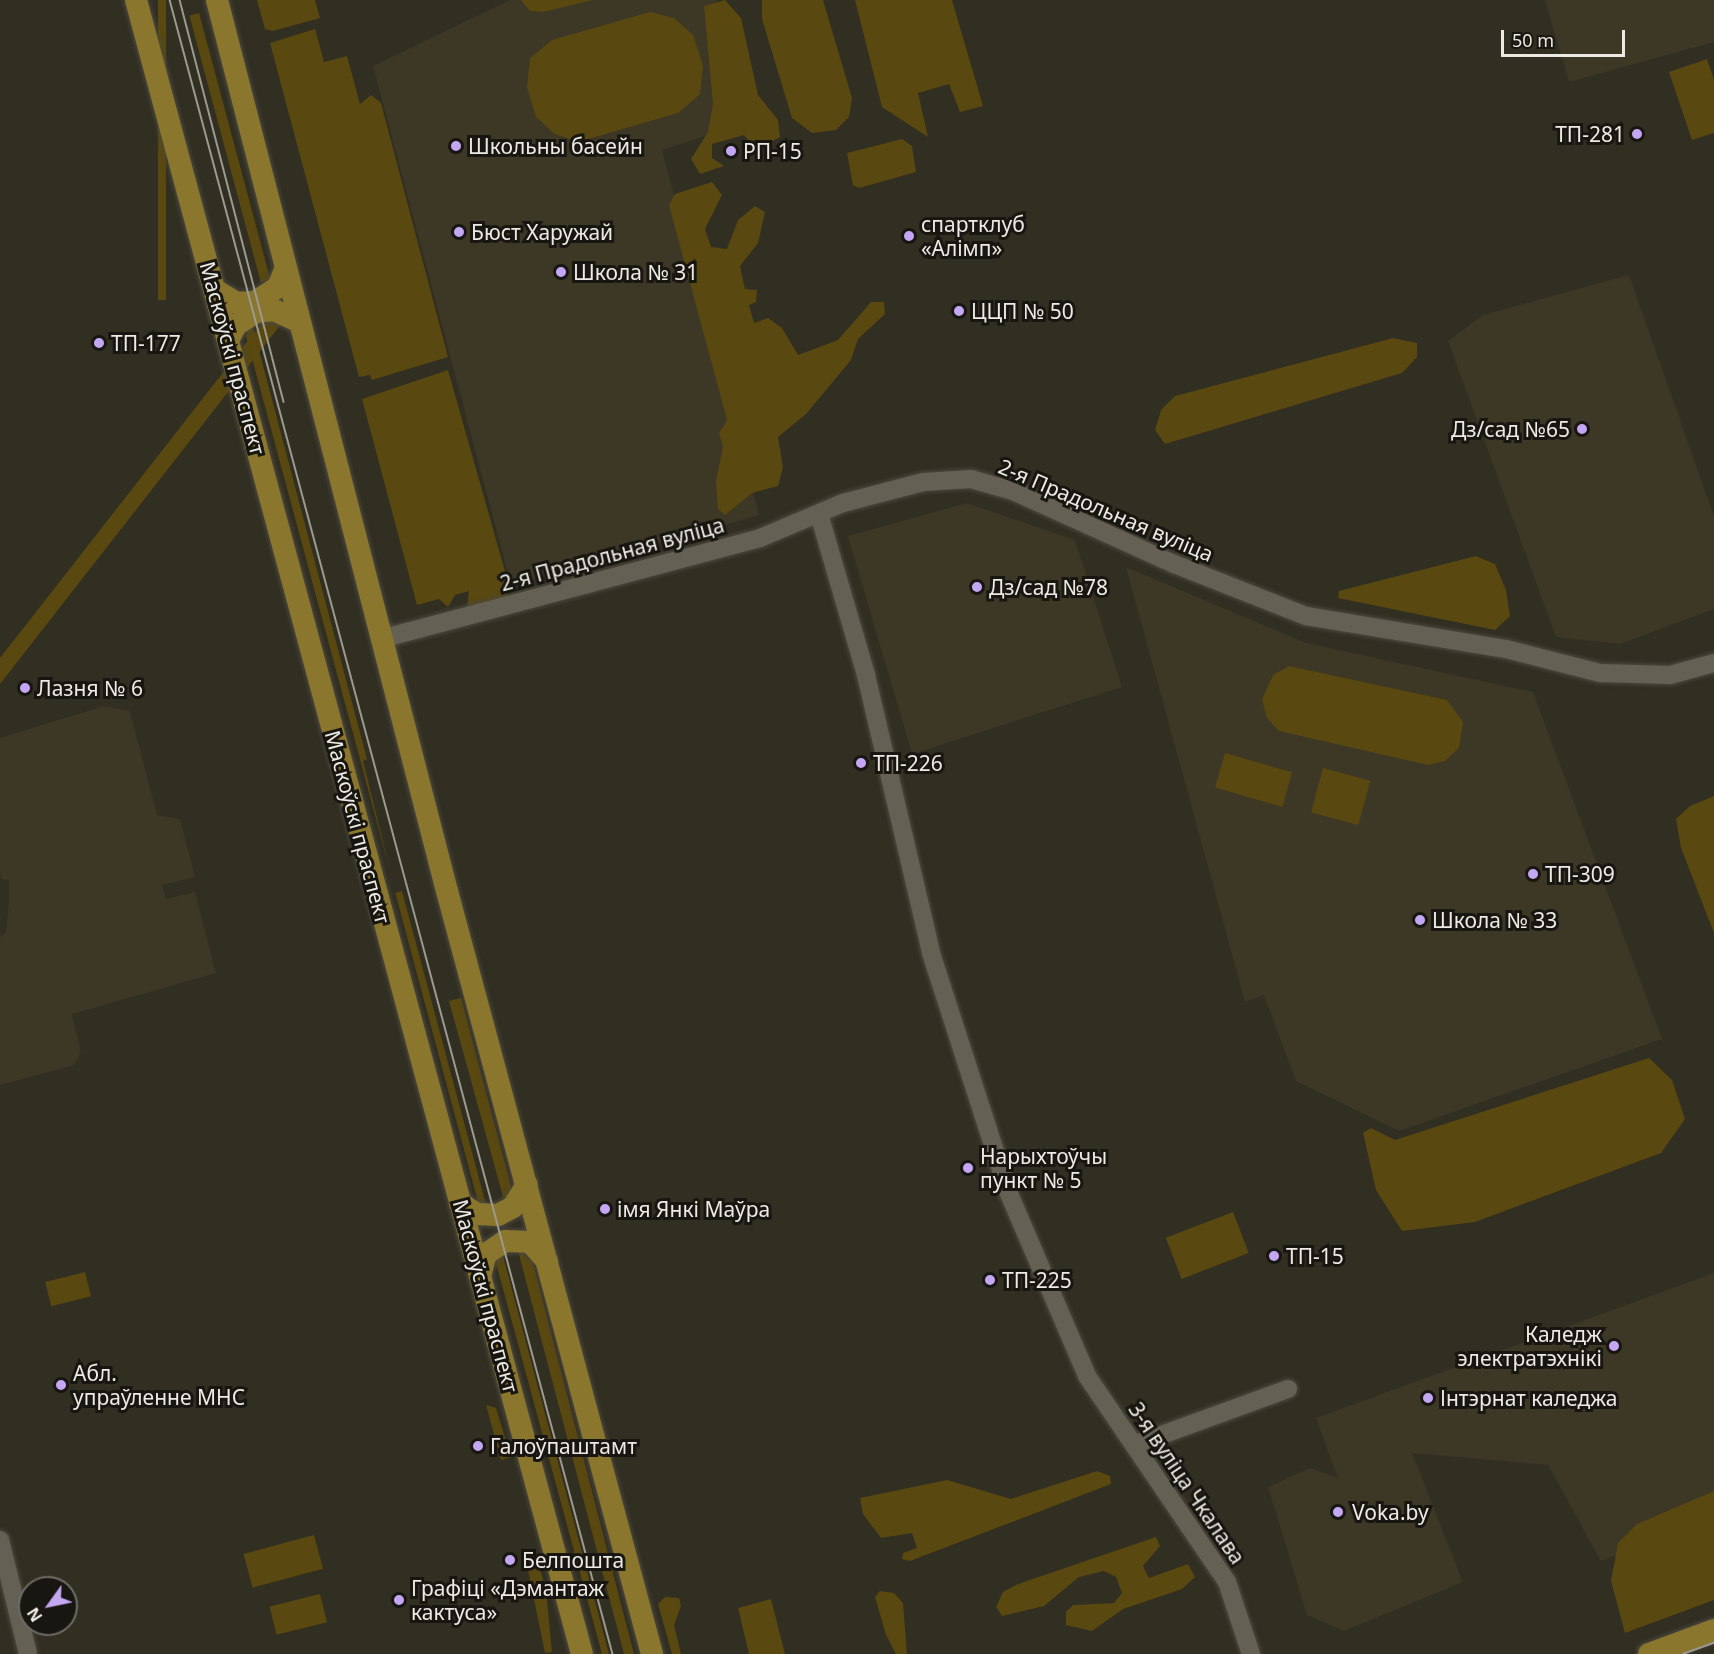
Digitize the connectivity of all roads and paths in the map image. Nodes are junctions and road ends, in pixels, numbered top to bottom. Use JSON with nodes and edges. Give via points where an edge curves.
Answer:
{"nodes":[{"id":1,"x":136,"y":0,"type":"edge"},
{"id":2,"x":217,"y":0,"type":"edge"},
{"id":3,"x":285,"y":270,"type":"junction"},
{"id":4,"x":215,"y":290,"type":"junction"},
{"id":5,"x":298,"y":321,"type":"junction"},
{"id":6,"x":228,"y":340,"type":"junction"},
{"id":7,"x":819,"y":514,"type":"junction"},
{"id":8,"x":381,"y":639,"type":"junction"},
{"id":9,"x":1714,"y":663,"type":"edge"},
{"id":10,"x":527,"y":1185,"type":"junction"},
{"id":11,"x":460,"y":1203,"type":"junction"},
{"id":12,"x":547,"y":1260,"type":"junction"},
{"id":13,"x":480,"y":1276,"type":"junction"},
{"id":14,"x":1288,"y":1389,"type":"dead end"},
{"id":15,"x":1134,"y":1445,"type":"junction"},
{"id":16,"x":0,"y":1540,"type":"edge"},
{"id":17,"x":1714,"y":1630,"type":"edge"},
{"id":18,"x":28,"y":1654,"type":"edge"},
{"id":19,"x":582,"y":1654,"type":"edge"},
{"id":20,"x":652,"y":1654,"type":"edge"},
{"id":21,"x":1251,"y":1654,"type":"edge"},
{"id":22,"x":1649,"y":1654,"type":"edge"}],
"edges":[{"from":1,"to":4,"type":"main road","name":"Маскоўскі праспект"},
{"from":2,"to":3,"type":"main road"},
{"from":3,"to":4,"type":"main road","via":[[278,287],[255,302],[237,303]]},
{"from":3,"to":5,"type":"main road"},
{"from":4,"to":6,"type":"main road","name":"Маскоўскі праспект"},
{"from":5,"to":6,"type":"main road","via":[[283,312],[256,312],[236,325]]},
{"from":5,"to":8,"type":"main road"},
{"from":6,"to":11,"type":"main road","name":"Маскоўскі праспект"},
{"from":7,"to":8,"type":"street","name":"2-я Прадольная вуліца","via":[[760,538]]},
{"from":7,"to":9,"type":"street","name":"2-я Прадольная вуліца","via":[[923,482],[971,479],[1013,491],[1174,564],[1306,616],[1506,649],[1600,673],[1670,675]]},
{"from":7,"to":15,"type":"street","name":"3-я вуліца Чкалава","via":[[866,675],[931,953],[965,1067],[1053,1306],[1087,1376]]},
{"from":8,"to":10,"type":"main road"},
{"from":10,"to":11,"type":"main road","via":[[520,1201],[498,1215],[477,1214]]},
{"from":10,"to":12,"type":"main road"},
{"from":11,"to":13,"type":"main road","name":"Маскоўскі праспект"},
{"from":12,"to":13,"type":"main road","via":[[530,1242],[505,1241],[486,1254]]},
{"from":12,"to":20,"type":"main road"},
{"from":13,"to":19,"type":"main road","name":"Маскоўскі праспект"},
{"from":14,"to":15,"type":"street"},
{"from":15,"to":21,"type":"street","name":"3-я вуліца Чкалава","via":[[1227,1582]]},
{"from":16,"to":18,"type":"street"},
{"from":17,"to":22,"type":"main road"}]}
